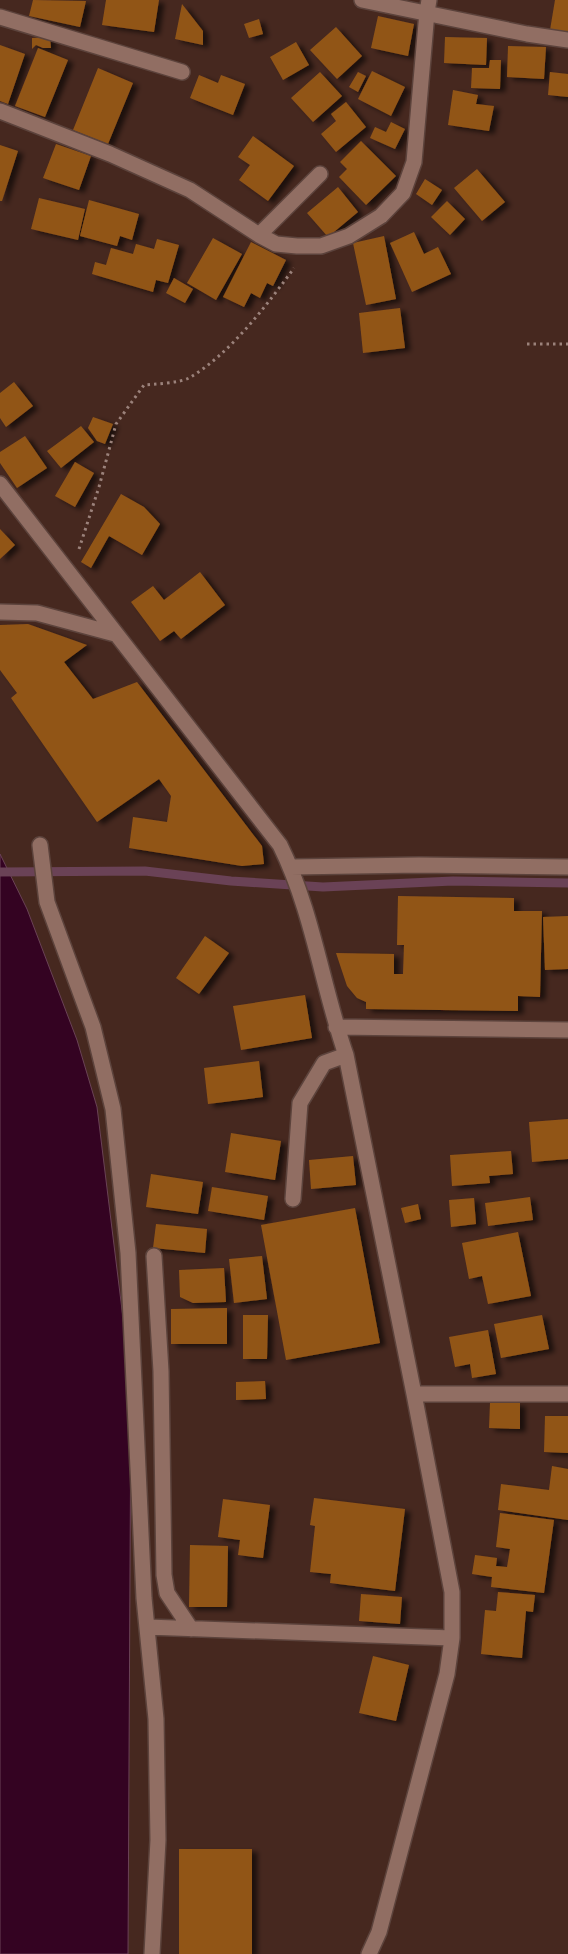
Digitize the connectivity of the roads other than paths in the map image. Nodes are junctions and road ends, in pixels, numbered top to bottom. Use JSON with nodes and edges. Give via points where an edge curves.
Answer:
{"nodes":[{"id":1,"x":362,"y":0,"type":"edge"},
{"id":2,"x":428,"y":6,"type":"edge"},
{"id":3,"x":0,"y":17,"type":"edge"},
{"id":4,"x":568,"y":40,"type":"edge"},
{"id":5,"x":182,"y":72,"type":"dead end"},
{"id":6,"x":0,"y":111,"type":"edge"},
{"id":7,"x":320,"y":174,"type":"dead end"},
{"id":8,"x":259,"y":235,"type":"junction"},
{"id":9,"x":0,"y":484,"type":"edge"},
{"id":10,"x":0,"y":612,"type":"edge"},
{"id":11,"x":115,"y":634,"type":"junction"},
{"id":12,"x":40,"y":845,"type":"dead end"},
{"id":13,"x":291,"y":867,"type":"junction"},
{"id":14,"x":568,"y":867,"type":"edge"},
{"id":15,"x":336,"y":1028,"type":"junction"},
{"id":16,"x":568,"y":1030,"type":"edge"},
{"id":17,"x":346,"y":1055,"type":"junction"},
{"id":18,"x":293,"y":1199,"type":"dead end"},
{"id":19,"x":154,"y":1256,"type":"dead end"},
{"id":20,"x":414,"y":1394,"type":"junction"},
{"id":21,"x":568,"y":1394,"type":"edge"},
{"id":22,"x":147,"y":1627,"type":"junction"},
{"id":23,"x":191,"y":1629,"type":"junction"},
{"id":24,"x":452,"y":1638,"type":"junction"},
{"id":25,"x":152,"y":1954,"type":"edge"},
{"id":26,"x":369,"y":1954,"type":"edge"}],
"edges":[{"from":1,"to":2,"type":"street"},
{"from":2,"to":4,"type":"street","via":[[528,34]]},
{"from":2,"to":8,"type":"street","via":[[414,162],[403,193],[381,216],[349,236],[321,246],[276,244]]},
{"from":3,"to":5,"type":"street"},
{"from":6,"to":8,"type":"street","via":[[110,154],[190,190]]},
{"from":7,"to":8,"type":"street"},
{"from":9,"to":11,"type":"street"},
{"from":10,"to":11,"type":"street","via":[[37,614]]},
{"from":11,"to":13,"type":"street","via":[[259,817],[280,845]]},
{"from":12,"to":22,"type":"street","via":[[47,902],[93,1026],[113,1109],[128,1253]]},
{"from":13,"to":14,"type":"street","via":[[419,864]]},
{"from":13,"to":15,"type":"street","via":[[307,910]]},
{"from":15,"to":16,"type":"street"},
{"from":15,"to":17,"type":"street"},
{"from":17,"to":18,"type":"street","via":[[324,1063],[300,1103]]},
{"from":17,"to":20,"type":"street"},
{"from":19,"to":23,"type":"street","via":[[161,1371],[164,1575],[167,1593]]},
{"from":20,"to":21,"type":"street"},
{"from":20,"to":24,"type":"street","via":[[452,1592]]},
{"from":22,"to":23,"type":"street"},
{"from":22,"to":25,"type":"street","via":[[156,1719],[158,1840]]},
{"from":23,"to":24,"type":"street"},
{"from":24,"to":26,"type":"street","via":[[447,1674],[379,1932]]}]}
